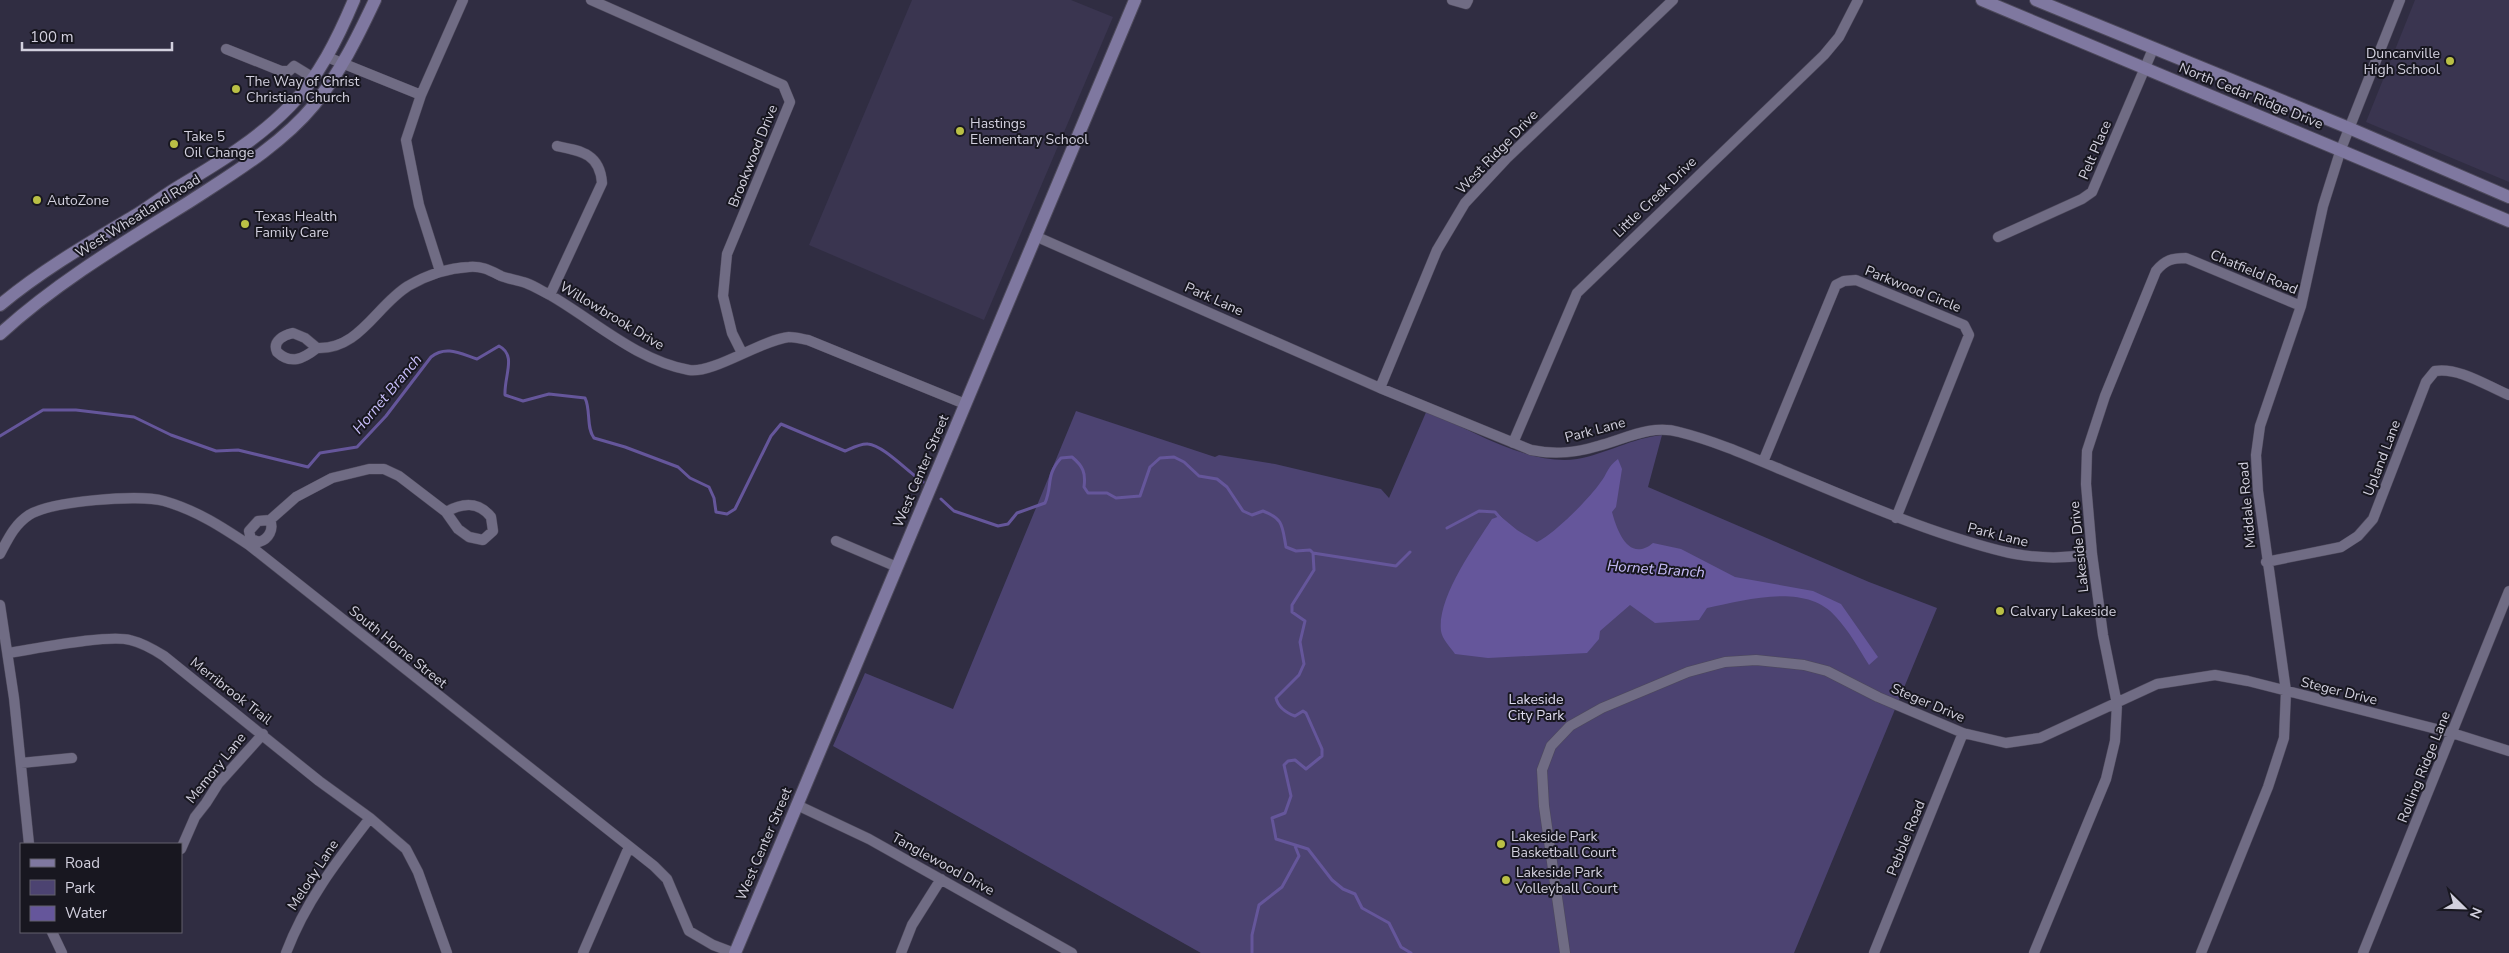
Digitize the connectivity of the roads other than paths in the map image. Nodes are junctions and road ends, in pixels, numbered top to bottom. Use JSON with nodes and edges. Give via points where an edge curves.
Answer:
{"nodes":[{"id":1,"x":354,"y":0,"type":"edge"},
{"id":2,"x":375,"y":0,"type":"edge"},
{"id":3,"x":463,"y":0,"type":"edge"},
{"id":4,"x":591,"y":0,"type":"edge"},
{"id":5,"x":1135,"y":0,"type":"edge"},
{"id":6,"x":1452,"y":0,"type":"edge"},
{"id":7,"x":1673,"y":0,"type":"edge"},
{"id":8,"x":1858,"y":0,"type":"edge"},
{"id":9,"x":1982,"y":0,"type":"edge"},
{"id":10,"x":2036,"y":0,"type":"edge"},
{"id":11,"x":2400,"y":0,"type":"edge"},
{"id":12,"x":1467,"y":2,"type":"edge"},
{"id":13,"x":226,"y":49,"type":"dead end"},
{"id":14,"x":2153,"y":49,"type":"junction"},
{"id":15,"x":327,"y":57,"type":"junction"},
{"id":16,"x":342,"y":64,"type":"junction"},
{"id":17,"x":2144,"y":69,"type":"junction"},
{"id":18,"x":312,"y":77,"type":"junction"},
{"id":19,"x":421,"y":95,"type":"junction"},
{"id":20,"x":2349,"y":128,"type":"junction"},
{"id":21,"x":557,"y":146,"type":"dead end"},
{"id":22,"x":2341,"y":149,"type":"junction"},
{"id":23,"x":2509,"y":197,"type":"edge"},
{"id":24,"x":2509,"y":221,"type":"edge"},
{"id":25,"x":1035,"y":236,"type":"junction"},
{"id":26,"x":1998,"y":237,"type":"dead end"},
{"id":27,"x":2197,"y":263,"type":"joint"},
{"id":28,"x":440,"y":270,"type":"junction"},
{"id":29,"x":550,"y":295,"type":"junction"},
{"id":30,"x":0,"y":305,"type":"edge"},
{"id":31,"x":2301,"y":306,"type":"junction"},
{"id":32,"x":0,"y":334,"type":"edge"},
{"id":33,"x":317,"y":348,"type":"dead end"},
{"id":34,"x":742,"y":353,"type":"junction"},
{"id":35,"x":1380,"y":388,"type":"junction"},
{"id":36,"x":2509,"y":395,"type":"edge"},
{"id":37,"x":965,"y":404,"type":"junction"},
{"id":38,"x":1513,"y":443,"type":"junction"},
{"id":39,"x":1763,"y":462,"type":"junction"},
{"id":40,"x":446,"y":512,"type":"junction"},
{"id":41,"x":1896,"y":518,"type":"junction"},
{"id":42,"x":270,"y":520,"type":"junction"},
{"id":43,"x":836,"y":541,"type":"dead end"},
{"id":44,"x":251,"y":542,"type":"junction"},
{"id":45,"x":0,"y":554,"type":"edge"},
{"id":46,"x":2092,"y":554,"type":"junction"},
{"id":47,"x":2266,"y":562,"type":"junction"},
{"id":48,"x":897,"y":567,"type":"junction"},
{"id":49,"x":2509,"y":591,"type":"edge"},
{"id":50,"x":0,"y":605,"type":"edge"},
{"id":51,"x":8,"y":653,"type":"junction"},
{"id":52,"x":2286,"y":691,"type":"junction"},
{"id":53,"x":2116,"y":704,"type":"junction"},
{"id":54,"x":1963,"y":733,"type":"junction"},
{"id":55,"x":2452,"y":733,"type":"junction"},
{"id":56,"x":263,"y":734,"type":"junction"},
{"id":57,"x":2509,"y":751,"type":"edge"},
{"id":58,"x":72,"y":758,"type":"dead end"},
{"id":59,"x":21,"y":764,"type":"junction"},
{"id":60,"x":797,"y":805,"type":"junction"},
{"id":61,"x":370,"y":818,"type":"junction"},
{"id":62,"x":30,"y":843,"type":"edge"},
{"id":63,"x":182,"y":847,"type":"edge"},
{"id":64,"x":629,"y":847,"type":"junction"},
{"id":65,"x":941,"y":879,"type":"junction"},
{"id":66,"x":53,"y":933,"type":"edge"},
{"id":67,"x":62,"y":953,"type":"edge"},
{"id":68,"x":286,"y":953,"type":"edge"},
{"id":69,"x":447,"y":953,"type":"edge"},
{"id":70,"x":583,"y":953,"type":"edge"},
{"id":71,"x":734,"y":953,"type":"edge"},
{"id":72,"x":901,"y":953,"type":"edge"},
{"id":73,"x":1072,"y":953,"type":"edge"},
{"id":74,"x":1565,"y":953,"type":"edge"},
{"id":75,"x":1874,"y":953,"type":"edge"},
{"id":76,"x":2034,"y":953,"type":"edge"},
{"id":77,"x":2201,"y":953,"type":"edge"},
{"id":78,"x":2363,"y":953,"type":"edge"}],
"edges":[{"from":1,"to":15,"type":"main road","name":"West Wheatland Road"},
{"from":2,"to":16,"type":"main road","name":"West Wheatland Road"},
{"from":3,"to":19,"type":"street"},
{"from":4,"to":34,"type":"street","name":"Brookwood Drive","via":[[783,85],[790,102],[728,254],[723,296],[732,333]]},
{"from":5,"to":25,"type":"main road","name":"West Center Street"},
{"from":6,"to":12,"type":"street"},
{"from":7,"to":35,"type":"street","name":"West Ridge Drive","via":[[1506,159],[1465,204],[1437,250]]},
{"from":8,"to":38,"type":"street","name":"Little Creek Drive","via":[[1839,37],[1824,55],[1577,293]]},
{"from":9,"to":17,"type":"main road","name":"North Cedar Ridge Drive"},
{"from":10,"to":14,"type":"main road","name":"North Cedar Ridge Drive"},
{"from":11,"to":20,"type":"street","name":"Middale Road"},
{"from":13,"to":18,"type":"street","via":[[281,71],[289,71],[294,66]]},
{"from":14,"to":17,"type":"street","name":"Pelt Place"},
{"from":14,"to":20,"type":"main road","name":"North Cedar Ridge Drive"},
{"from":15,"to":16,"type":"street"},
{"from":15,"to":18,"type":"main road","name":"West Wheatland Road"},
{"from":16,"to":19,"type":"street"},
{"from":16,"to":32,"type":"main road","name":"West Wheatland Road","via":[[314,105],[275,142],[225,179],[65,280]]},
{"from":17,"to":22,"type":"main road","name":"North Cedar Ridge Drive"},
{"from":17,"to":26,"type":"street","name":"Pelt Place","via":[[2092,192]]},
{"from":18,"to":30,"type":"main road","name":"West Wheatland Road","via":[[274,121],[212,168],[65,257]]},
{"from":19,"to":28,"type":"street","via":[[406,140],[419,205]]},
{"from":20,"to":22,"type":"street","name":"Middale Road"},
{"from":20,"to":23,"type":"main road","name":"North Cedar Ridge Drive"},
{"from":21,"to":29,"type":"street","via":[[579,151],[594,159],[601,169],[602,183]]},
{"from":22,"to":24,"type":"main road","name":"North Cedar Ridge Drive"},
{"from":22,"to":31,"type":"street","name":"Middale Road","via":[[2323,206]]},
{"from":25,"to":35,"type":"street","name":"Park Lane"},
{"from":25,"to":37,"type":"main road","name":"West Center Street"},
{"from":27,"to":31,"type":"street","name":"Chatfield Road"},
{"from":27,"to":46,"type":"street","name":"Lakeside Drive","via":[[2186,258],[2173,258],[2156,271],[2099,412],[2087,451],[2086,484]]},
{"from":28,"to":29,"type":"street","name":"Willowbrook Drive","via":[[472,266],[491,269],[500,276],[527,283]]},
{"from":28,"to":33,"type":"street","name":"Willowbrook Drive","via":[[408,286],[358,334],[341,345]]},
{"from":29,"to":34,"type":"street","name":"Willowbrook Drive","via":[[659,362],[702,370]]},
{"from":31,"to":47,"type":"street","name":"Middale Road","via":[[2267,402],[2258,445],[2258,491]]},
{"from":34,"to":37,"type":"street","name":"Willowbrook Drive","via":[[790,337],[808,340]]},
{"from":35,"to":38,"type":"street","name":"Park Lane"},
{"from":36,"to":47,"type":"street","name":"Upland Lane","via":[[2455,372],[2435,371],[2426,382],[2373,519],[2358,536],[2341,547]]},
{"from":37,"to":48,"type":"main road","name":"West Center Street"},
{"from":38,"to":39,"type":"street","name":"Park Lane","via":[[1550,454],[1599,446],[1655,429],[1677,431]]},
{"from":39,"to":41,"type":"street","name":"Park Lane"},
{"from":39,"to":41,"type":"street","name":"Parkwood Circle","via":[[1836,286],[1856,280],[1909,300],[1964,324],[1969,335]]},
{"from":40,"to":40,"type":"street","via":[[462,504],[471,504],[488,513],[494,531],[483,540],[476,540],[458,529]]},
{"from":40,"to":42,"type":"street","via":[[399,476],[384,469],[369,469],[332,478],[313,487],[290,501]]},
{"from":41,"to":46,"type":"street","name":"Park Lane","via":[[1987,549],[2028,558],[2068,559]]},
{"from":42,"to":44,"type":"street","via":[[269,535],[264,540]]},
{"from":42,"to":44,"type":"street","via":[[253,525],[249,531]]},
{"from":43,"to":48,"type":"street"},
{"from":44,"to":45,"type":"street","name":"South Horne Street","via":[[182,507],[156,500],[122,498],[36,512],[11,531]]},
{"from":44,"to":64,"type":"street","name":"South Horne Street"},
{"from":46,"to":53,"type":"street","name":"Lakeside Drive"},
{"from":47,"to":52,"type":"street","name":"Middale Road"},
{"from":48,"to":60,"type":"main road","name":"West Center Street"},
{"from":49,"to":55,"type":"street","name":"Rolling Ridge Lane"},
{"from":50,"to":51,"type":"street"},
{"from":51,"to":56,"type":"street","name":"Merribrook Trail","via":[[128,639],[164,656]]},
{"from":51,"to":59,"type":"street"},
{"from":52,"to":53,"type":"street","name":"Steger Drive","via":[[2215,675],[2157,684]]},
{"from":52,"to":55,"type":"street","name":"Steger Drive"},
{"from":52,"to":77,"type":"street","name":"Middale Road","via":[[2284,738],[2278,760]]},
{"from":53,"to":54,"type":"street","name":"Steger Drive","via":[[2040,738],[2022,742],[1998,742]]},
{"from":53,"to":76,"type":"street","name":"Lakeside Drive","via":[[2115,741],[2106,779]]},
{"from":54,"to":74,"type":"street","name":"Steger Drive","via":[[1878,697],[1827,671],[1756,660],[1725,662],[1688,672],[1570,726],[1551,746],[1542,770],[1544,806]]},
{"from":54,"to":75,"type":"street","name":"Pebble Road"},
{"from":55,"to":57,"type":"street","name":"Steger Drive"},
{"from":55,"to":78,"type":"street","name":"Rolling Ridge Lane"},
{"from":56,"to":61,"type":"street","name":"Merribrook Trail"},
{"from":56,"to":63,"type":"street","name":"Memory Lane","via":[[218,784],[195,817]]},
{"from":58,"to":59,"type":"street"},
{"from":59,"to":62,"type":"street"},
{"from":60,"to":65,"type":"street","name":"Tanglewood Drive","via":[[870,839]]},
{"from":60,"to":71,"type":"main road","name":"West Center Street"},
{"from":61,"to":68,"type":"street","name":"Melody Lane","via":[[312,898]]},
{"from":61,"to":69,"type":"street","name":"Merribrook Trail","via":[[406,849],[418,872]]},
{"from":64,"to":70,"type":"street"},
{"from":64,"to":71,"type":"street","name":"South Horne Street","via":[[667,879],[689,931]]},
{"from":65,"to":72,"type":"street","via":[[912,926]]},
{"from":65,"to":73,"type":"street","name":"Tanglewood Drive"},
{"from":66,"to":67,"type":"street"}]}
